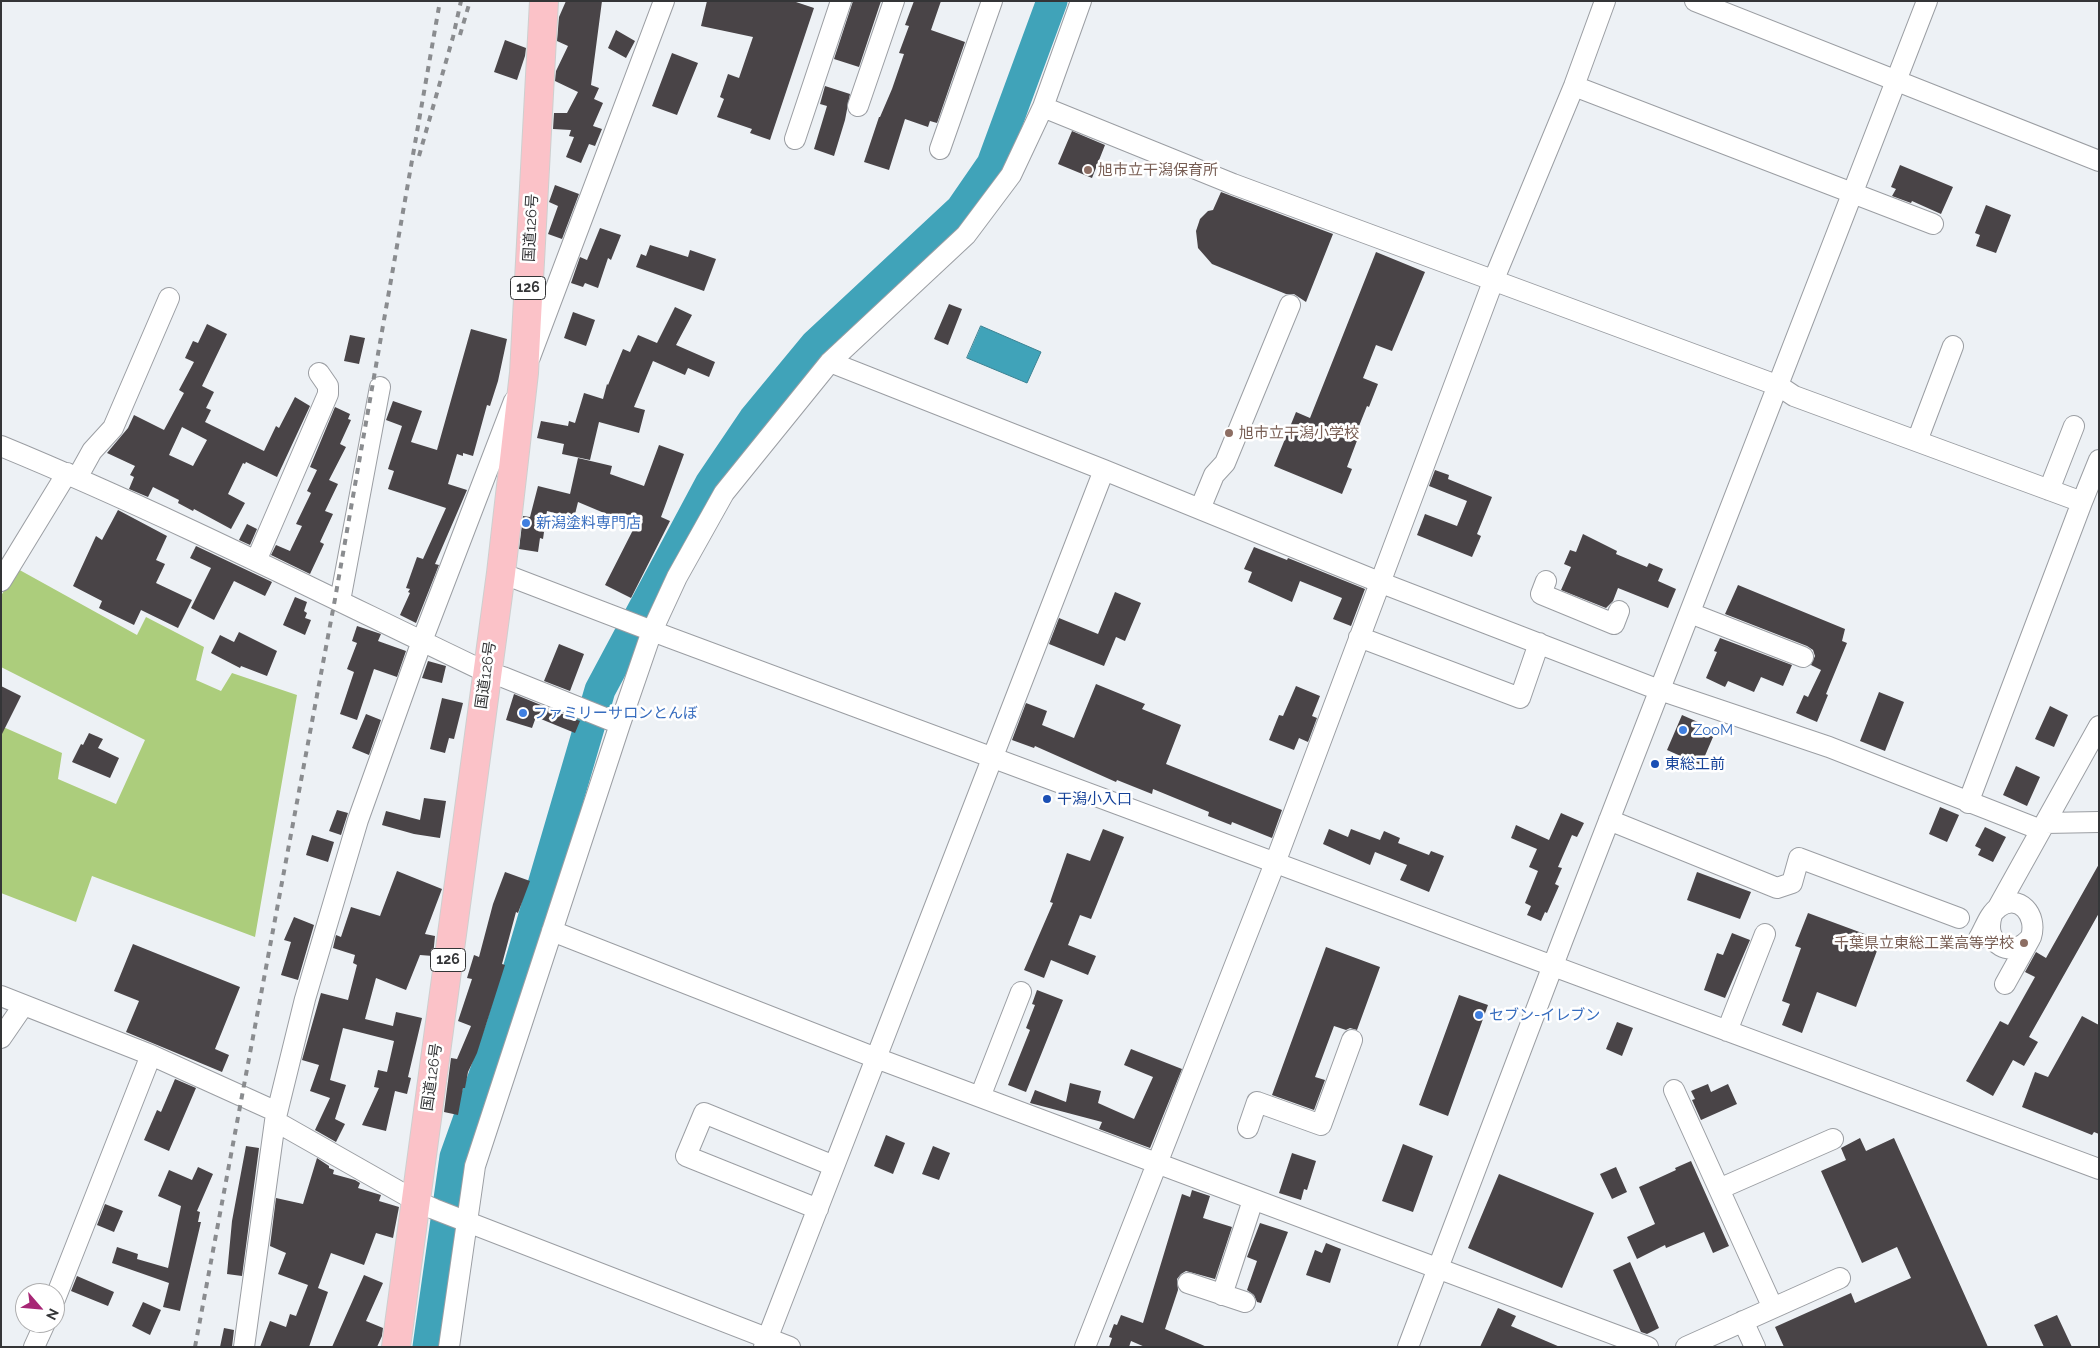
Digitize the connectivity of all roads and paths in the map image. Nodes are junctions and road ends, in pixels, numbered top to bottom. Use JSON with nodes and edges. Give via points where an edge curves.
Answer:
{"nodes":[{"id":1,"x":544,"y":1,"type":"edge"},
{"id":2,"x":664,"y":1,"type":"edge"},
{"id":3,"x":841,"y":1,"type":"edge"},
{"id":4,"x":894,"y":1,"type":"edge"},
{"id":5,"x":992,"y":1,"type":"edge"},
{"id":6,"x":1605,"y":1,"type":"edge"},
{"id":7,"x":1695,"y":1,"type":"edge"},
{"id":8,"x":1927,"y":1,"type":"edge"},
{"id":9,"x":1072,"y":2,"type":"edge"},
{"id":10,"x":1896,"y":80,"type":"junction"},
{"id":11,"x":1574,"y":86,"type":"junction"},
{"id":12,"x":858,"y":106,"type":"dead end"},
{"id":13,"x":1043,"y":107,"type":"junction"},
{"id":14,"x":795,"y":139,"type":"dead end"},
{"id":15,"x":940,"y":149,"type":"dead end"},
{"id":16,"x":2099,"y":161,"type":"edge"},
{"id":17,"x":1853,"y":193,"type":"junction"},
{"id":18,"x":1933,"y":224,"type":"dead end"},
{"id":19,"x":1494,"y":279,"type":"junction"},
{"id":20,"x":169,"y":298,"type":"dead end"},
{"id":21,"x":1290,"y":305,"type":"dead end"},
{"id":22,"x":1953,"y":346,"type":"dead end"},
{"id":23,"x":830,"y":362,"type":"junction"},
{"id":24,"x":319,"y":373,"type":"dead end"},
{"id":25,"x":524,"y":373,"type":"junction"},
{"id":26,"x":1778,"y":386,"type":"junction"},
{"id":27,"x":380,"y":387,"type":"dead end"},
{"id":28,"x":2074,"y":426,"type":"dead end"},
{"id":29,"x":1917,"y":441,"type":"junction"},
{"id":30,"x":1,"y":446,"type":"edge"},
{"id":31,"x":2099,"y":460,"type":"edge"},
{"id":32,"x":1104,"y":470,"type":"junction"},
{"id":33,"x":72,"y":475,"type":"junction"},
{"id":34,"x":2049,"y":490,"type":"junction"},
{"id":35,"x":2082,"y":502,"type":"junction"},
{"id":36,"x":1200,"y":509,"type":"junction"},
{"id":37,"x":256,"y":561,"type":"junction"},
{"id":38,"x":501,"y":573,"type":"junction"},
{"id":39,"x":1,"y":581,"type":"edge"},
{"id":40,"x":1546,"y":581,"type":"dead end"},
{"id":41,"x":1379,"y":582,"type":"junction"},
{"id":42,"x":340,"y":601,"type":"junction"},
{"id":43,"x":1619,"y":611,"type":"dead end"},
{"id":44,"x":1690,"y":613,"type":"junction"},
{"id":45,"x":652,"y":631,"type":"junction"},
{"id":46,"x":1359,"y":638,"type":"junction"},
{"id":47,"x":422,"y":641,"type":"junction"},
{"id":48,"x":1539,"y":644,"type":"junction"},
{"id":49,"x":1803,"y":657,"type":"dead end"},
{"id":50,"x":486,"y":672,"type":"junction"},
{"id":51,"x":1660,"y":690,"type":"junction"},
{"id":52,"x":620,"y":724,"type":"junction"},
{"id":53,"x":2099,"y":726,"type":"edge"},
{"id":54,"x":993,"y":756,"type":"junction"},
{"id":55,"x":1968,"y":803,"type":"junction"},
{"id":56,"x":1609,"y":820,"type":"junction"},
{"id":57,"x":2099,"y":822,"type":"edge"},
{"id":58,"x":2043,"y":826,"type":"junction"},
{"id":59,"x":1275,"y":863,"type":"junction"},
{"id":60,"x":2015,"y":876,"type":"junction"},
{"id":61,"x":2026,"y":908,"type":"junction"},
{"id":62,"x":1994,"y":912,"type":"junction"},
{"id":63,"x":1959,"y":918,"type":"dead end"},
{"id":64,"x":552,"y":931,"type":"junction"},
{"id":65,"x":1765,"y":934,"type":"dead end"},
{"id":66,"x":2031,"y":937,"type":"junction"},
{"id":67,"x":1979,"y":938,"type":"dead end"},
{"id":68,"x":1552,"y":966,"type":"junction"},
{"id":69,"x":2005,"y":984,"type":"dead end"},
{"id":70,"x":1021,"y":992,"type":"dead end"},
{"id":71,"x":1,"y":996,"type":"edge"},
{"id":72,"x":23,"y":1006,"type":"junction"},
{"id":73,"x":1727,"y":1031,"type":"junction"},
{"id":74,"x":1,"y":1038,"type":"edge"},
{"id":75,"x":1352,"y":1040,"type":"dead end"},
{"id":76,"x":151,"y":1055,"type":"junction"},
{"id":77,"x":876,"y":1058,"type":"junction"},
{"id":78,"x":1674,"y":1090,"type":"dead end"},
{"id":79,"x":980,"y":1097,"type":"junction"},
{"id":80,"x":276,"y":1116,"type":"junction"},
{"id":81,"x":1248,"y":1128,"type":"dead end"},
{"id":82,"x":1833,"y":1139,"type":"dead end"},
{"id":83,"x":1157,"y":1163,"type":"junction"},
{"id":84,"x":834,"y":1166,"type":"junction"},
{"id":85,"x":2099,"y":1169,"type":"edge"},
{"id":86,"x":1719,"y":1189,"type":"junction"},
{"id":87,"x":1253,"y":1200,"type":"junction"},
{"id":88,"x":425,"y":1205,"type":"junction"},
{"id":89,"x":818,"y":1209,"type":"junction"},
{"id":90,"x":467,"y":1222,"type":"junction"},
{"id":91,"x":1438,"y":1268,"type":"junction"},
{"id":92,"x":1840,"y":1278,"type":"dead end"},
{"id":93,"x":61,"y":1283,"type":"edge"},
{"id":94,"x":1188,"y":1283,"type":"dead end"},
{"id":95,"x":1222,"y":1294,"type":"junction"},
{"id":96,"x":1245,"y":1302,"type":"dead end"},
{"id":97,"x":1773,"y":1308,"type":"junction"},
{"id":98,"x":1743,"y":1321,"type":"junction"},
{"id":99,"x":40,"y":1333,"type":"edge"},
{"id":100,"x":766,"y":1342,"type":"edge"},
{"id":101,"x":1089,"y":1346,"type":"edge"},
{"id":102,"x":34,"y":1347,"type":"edge"},
{"id":103,"x":244,"y":1347,"type":"edge"},
{"id":104,"x":396,"y":1347,"type":"edge"},
{"id":105,"x":449,"y":1347,"type":"edge"},
{"id":106,"x":790,"y":1347,"type":"edge"},
{"id":107,"x":1408,"y":1347,"type":"edge"},
{"id":108,"x":1648,"y":1347,"type":"edge"},
{"id":109,"x":1686,"y":1347,"type":"edge"},
{"id":110,"x":1756,"y":1347,"type":"edge"}],
"edges":[{"from":1,"to":25,"type":"highway","name":"国道126号","number":"126"},
{"from":2,"to":25,"type":"street"},
{"from":3,"to":14,"type":"street"},
{"from":4,"to":12,"type":"street"},
{"from":5,"to":15,"type":"street"},
{"from":6,"to":11,"type":"street"},
{"from":7,"to":10,"type":"street"},
{"from":8,"to":10,"type":"street"},
{"from":9,"to":13,"type":"street"},
{"from":10,"to":16,"type":"street"},
{"from":10,"to":17,"type":"street"},
{"from":11,"to":17,"type":"street"},
{"from":11,"to":19,"type":"street"},
{"from":13,"to":19,"type":"street","via":[[1232,184]]},
{"from":13,"to":23,"type":"street","via":[[1011,175],[966,235]]},
{"from":17,"to":18,"type":"street"},
{"from":17,"to":26,"type":"street"},
{"from":19,"to":26,"type":"street"},
{"from":19,"to":41,"type":"street"},
{"from":20,"to":33,"type":"street","via":[[113,428]]},
{"from":21,"to":36,"type":"street","via":[[1225,463],[1214,475]]},
{"from":22,"to":29,"type":"street"},
{"from":23,"to":32,"type":"street"},
{"from":23,"to":45,"type":"street","via":[[724,493],[677,577]]},
{"from":24,"to":37,"type":"street","via":[[328,386],[328,394]]},
{"from":25,"to":38,"type":"highway","name":"国道126号","number":"126"},
{"from":25,"to":47,"type":"street"},
{"from":26,"to":29,"type":"street","via":[[1794,396]]},
{"from":26,"to":44,"type":"street"},
{"from":27,"to":42,"type":"street"},
{"from":28,"to":34,"type":"street"},
{"from":29,"to":34,"type":"street"},
{"from":30,"to":33,"type":"street"},
{"from":31,"to":35,"type":"street"},
{"from":32,"to":36,"type":"street"},
{"from":32,"to":54,"type":"street"},
{"from":33,"to":37,"type":"street"},
{"from":33,"to":39,"type":"street"},
{"from":34,"to":35,"type":"street"},
{"from":35,"to":55,"type":"street"},
{"from":36,"to":41,"type":"street"},
{"from":37,"to":42,"type":"street"},
{"from":38,"to":45,"type":"street"},
{"from":38,"to":50,"type":"highway","name":"国道126号","number":"126"},
{"from":40,"to":43,"type":"street","via":[[1541,594],[1614,624]]},
{"from":41,"to":46,"type":"street"},
{"from":41,"to":48,"type":"street"},
{"from":42,"to":47,"type":"street"},
{"from":44,"to":49,"type":"street"},
{"from":44,"to":51,"type":"street"},
{"from":45,"to":52,"type":"street"},
{"from":45,"to":54,"type":"street"},
{"from":46,"to":48,"type":"street","via":[[1520,698]]},
{"from":46,"to":59,"type":"street"},
{"from":47,"to":50,"type":"street"},
{"from":47,"to":80,"type":"street","via":[[358,820],[305,999]]},
{"from":48,"to":51,"type":"street"},
{"from":50,"to":52,"type":"street"},
{"from":50,"to":88,"type":"highway","name":"国道126号","number":"126"},
{"from":51,"to":55,"type":"street","via":[[1829,747]]},
{"from":51,"to":56,"type":"street"},
{"from":52,"to":64,"type":"street"},
{"from":53,"to":58,"type":"street"},
{"from":54,"to":59,"type":"street"},
{"from":54,"to":77,"type":"street"},
{"from":55,"to":58,"type":"street"},
{"from":56,"to":63,"type":"street","via":[[1777,888],[1792,883],[1799,858]]},
{"from":56,"to":68,"type":"street"},
{"from":57,"to":58,"type":"street"},
{"from":58,"to":60,"type":"street"},
{"from":59,"to":68,"type":"street"},
{"from":59,"to":83,"type":"street"},
{"from":60,"to":61,"type":"street","via":[[2016,892]]},
{"from":60,"to":62,"type":"street"},
{"from":61,"to":62,"type":"street","via":[[2019,904],[2003,904]]},
{"from":61,"to":66,"type":"street","via":[[2034,922]]},
{"from":62,"to":66,"type":"street","via":[[1989,930],[1997,943],[2004,947],[2019,947]]},
{"from":62,"to":67,"type":"street"},
{"from":64,"to":77,"type":"street"},
{"from":64,"to":90,"type":"street","via":[[475,1166]]},
{"from":65,"to":73,"type":"street"},
{"from":66,"to":69,"type":"street"},
{"from":68,"to":73,"type":"street"},
{"from":68,"to":91,"type":"street"},
{"from":70,"to":79,"type":"street"},
{"from":71,"to":72,"type":"street"},
{"from":72,"to":74,"type":"street"},
{"from":72,"to":76,"type":"street"},
{"from":73,"to":85,"type":"street"},
{"from":75,"to":81,"type":"street","via":[[1321,1126],[1257,1102]]},
{"from":76,"to":80,"type":"street"},
{"from":76,"to":93,"type":"street"},
{"from":77,"to":79,"type":"street"},
{"from":77,"to":84,"type":"street"},
{"from":78,"to":86,"type":"street"},
{"from":79,"to":83,"type":"street"},
{"from":80,"to":88,"type":"street"},
{"from":80,"to":103,"type":"street"},
{"from":82,"to":86,"type":"street"},
{"from":83,"to":87,"type":"street"},
{"from":83,"to":101,"type":"street"},
{"from":84,"to":89,"type":"street"},
{"from":84,"to":89,"type":"street","via":[[704,1113],[686,1156]]},
{"from":86,"to":97,"type":"street"},
{"from":87,"to":91,"type":"street"},
{"from":87,"to":95,"type":"street"},
{"from":88,"to":90,"type":"street"},
{"from":88,"to":104,"type":"highway","name":"国道126号","number":"126"},
{"from":89,"to":100,"type":"street"},
{"from":90,"to":100,"type":"street"},
{"from":90,"to":105,"type":"street"},
{"from":91,"to":107,"type":"street"},
{"from":91,"to":108,"type":"street"},
{"from":92,"to":97,"type":"street"},
{"from":94,"to":95,"type":"street"},
{"from":95,"to":96,"type":"street"},
{"from":97,"to":98,"type":"street"},
{"from":98,"to":109,"type":"street"},
{"from":98,"to":110,"type":"street"},
{"from":99,"to":102,"type":"street"},
{"from":100,"to":106,"type":"street"}]}
